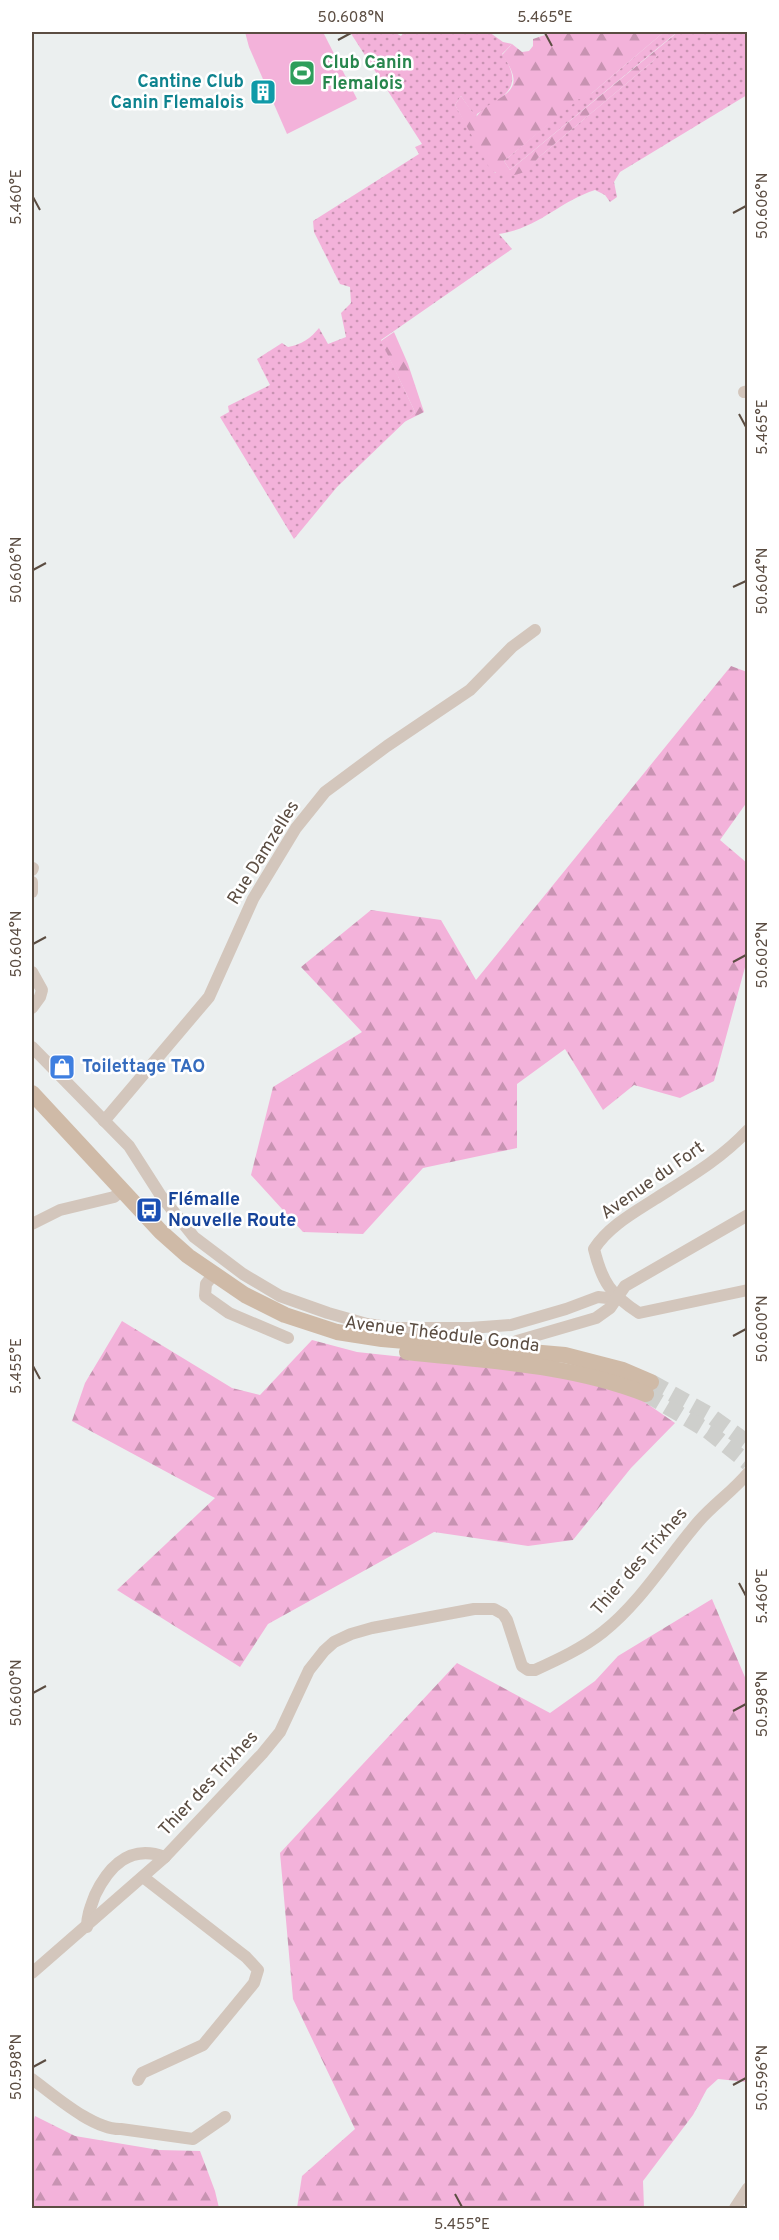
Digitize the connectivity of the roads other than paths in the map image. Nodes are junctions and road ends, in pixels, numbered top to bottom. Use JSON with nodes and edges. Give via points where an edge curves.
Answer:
{"nodes":[{"id":1,"x":535,"y":630,"type":"dead end"},
{"id":2,"x":32,"y":882,"type":"edge"},
{"id":3,"x":33,"y":896,"type":"edge"},
{"id":4,"x":32,"y":972,"type":"edge"},
{"id":5,"x":32,"y":1008,"type":"edge"},
{"id":6,"x":32,"y":1047,"type":"edge"},
{"id":7,"x":32,"y":1093,"type":"edge"},
{"id":8,"x":32,"y":1107,"type":"edge"},
{"id":9,"x":104,"y":1121,"type":"junction"},
{"id":10,"x":747,"y":1130,"type":"edge"},
{"id":11,"x":118,"y":1193,"type":"junction"},
{"id":12,"x":747,"y":1215,"type":"edge"},
{"id":13,"x":32,"y":1224,"type":"edge"},
{"id":14,"x":209,"y":1279,"type":"junction"},
{"id":15,"x":747,"y":1290,"type":"edge"},
{"id":16,"x":614,"y":1304,"type":"junction"},
{"id":17,"x":394,"y":1328,"type":"junction"},
{"id":18,"x":288,"y":1338,"type":"dead end"},
{"id":19,"x":420,"y":1342,"type":"junction"},
{"id":20,"x":502,"y":1349,"type":"junction"},
{"id":21,"x":747,"y":1473,"type":"edge"},
{"id":22,"x":165,"y":1857,"type":"junction"},
{"id":23,"x":144,"y":1877,"type":"junction"},
{"id":24,"x":87,"y":1927,"type":"junction"},
{"id":25,"x":32,"y":1973,"type":"edge"},
{"id":26,"x":32,"y":2079,"type":"edge"},
{"id":27,"x":138,"y":2080,"type":"dead end"},
{"id":28,"x":225,"y":2117,"type":"dead end"},
{"id":29,"x":747,"y":2188,"type":"edge"},
{"id":30,"x":735,"y":2208,"type":"edge"}],
"edges":[{"from":1,"to":9,"type":"street","name":"Rue Damzelles","via":[[512,647],[470,690],[325,792],[296,828],[253,898],[209,997]]},
{"from":2,"to":3,"type":"street"},
{"from":4,"to":5,"type":"street","via":[[42,990]]},
{"from":6,"to":9,"type":"street"},
{"from":7,"to":11,"type":"main road","name":"Avenue Théodule Gonda"},
{"from":8,"to":11,"type":"main road","name":"Avenue Théodule Gonda"},
{"from":9,"to":17,"type":"street","via":[[129,1146],[161,1196],[194,1237],[243,1274],[280,1296],[367,1324]]},
{"from":10,"to":16,"type":"street","name":"Avenue du Fort","via":[[721,1156],[625,1219],[599,1241],[594,1249],[598,1266]]},
{"from":11,"to":13,"type":"street","via":[[60,1210]]},
{"from":11,"to":14,"type":"main road","name":"Avenue Théodule Gonda","via":[[180,1262]]},
{"from":12,"to":16,"type":"street","via":[[625,1286]]},
{"from":14,"to":18,"type":"street","name":"Avenue Théodule Gonda","via":[[205,1296],[220,1308]]},
{"from":14,"to":19,"type":"main road","name":"Avenue Théodule Gonda","via":[[285,1315],[327,1329]]},
{"from":14,"to":20,"type":"main road","name":"Avenue Théodule Gonda","via":[[238,1304],[273,1321],[360,1347],[573,1372],[649,1388],[623,1370],[565,1355]]},
{"from":15,"to":16,"type":"street","via":[[639,1313]]},
{"from":16,"to":17,"type":"street","via":[[598,1297],[511,1325]]},
{"from":16,"to":20,"type":"street","via":[[596,1317]]},
{"from":17,"to":19,"type":"street"},
{"from":19,"to":20,"type":"main road","name":"Avenue Théodule Gonda"},
{"from":21,"to":22,"type":"street","name":"Thier des Trixhes","via":[[705,1514],[612,1624],[594,1639],[535,1670],[522,1666],[507,1620],[494,1609],[474,1609],[372,1628],[334,1642],[309,1670],[274,1742]]},
{"from":22,"to":23,"type":"street","name":"Thier des Trixhes"},
{"from":22,"to":24,"type":"street","name":"Thier des Trixhes","via":[[141,1854],[114,1864],[94,1898]]},
{"from":23,"to":24,"type":"street","name":"Thier des Trixhes"},
{"from":23,"to":27,"type":"street","via":[[258,1970],[254,1983],[203,2046],[142,2073]]},
{"from":24,"to":25,"type":"street","name":"Thier des Trixhes"},
{"from":26,"to":28,"type":"street","via":[[88,2118],[112,2129],[193,2139]]},
{"from":29,"to":30,"type":"street"}]}
